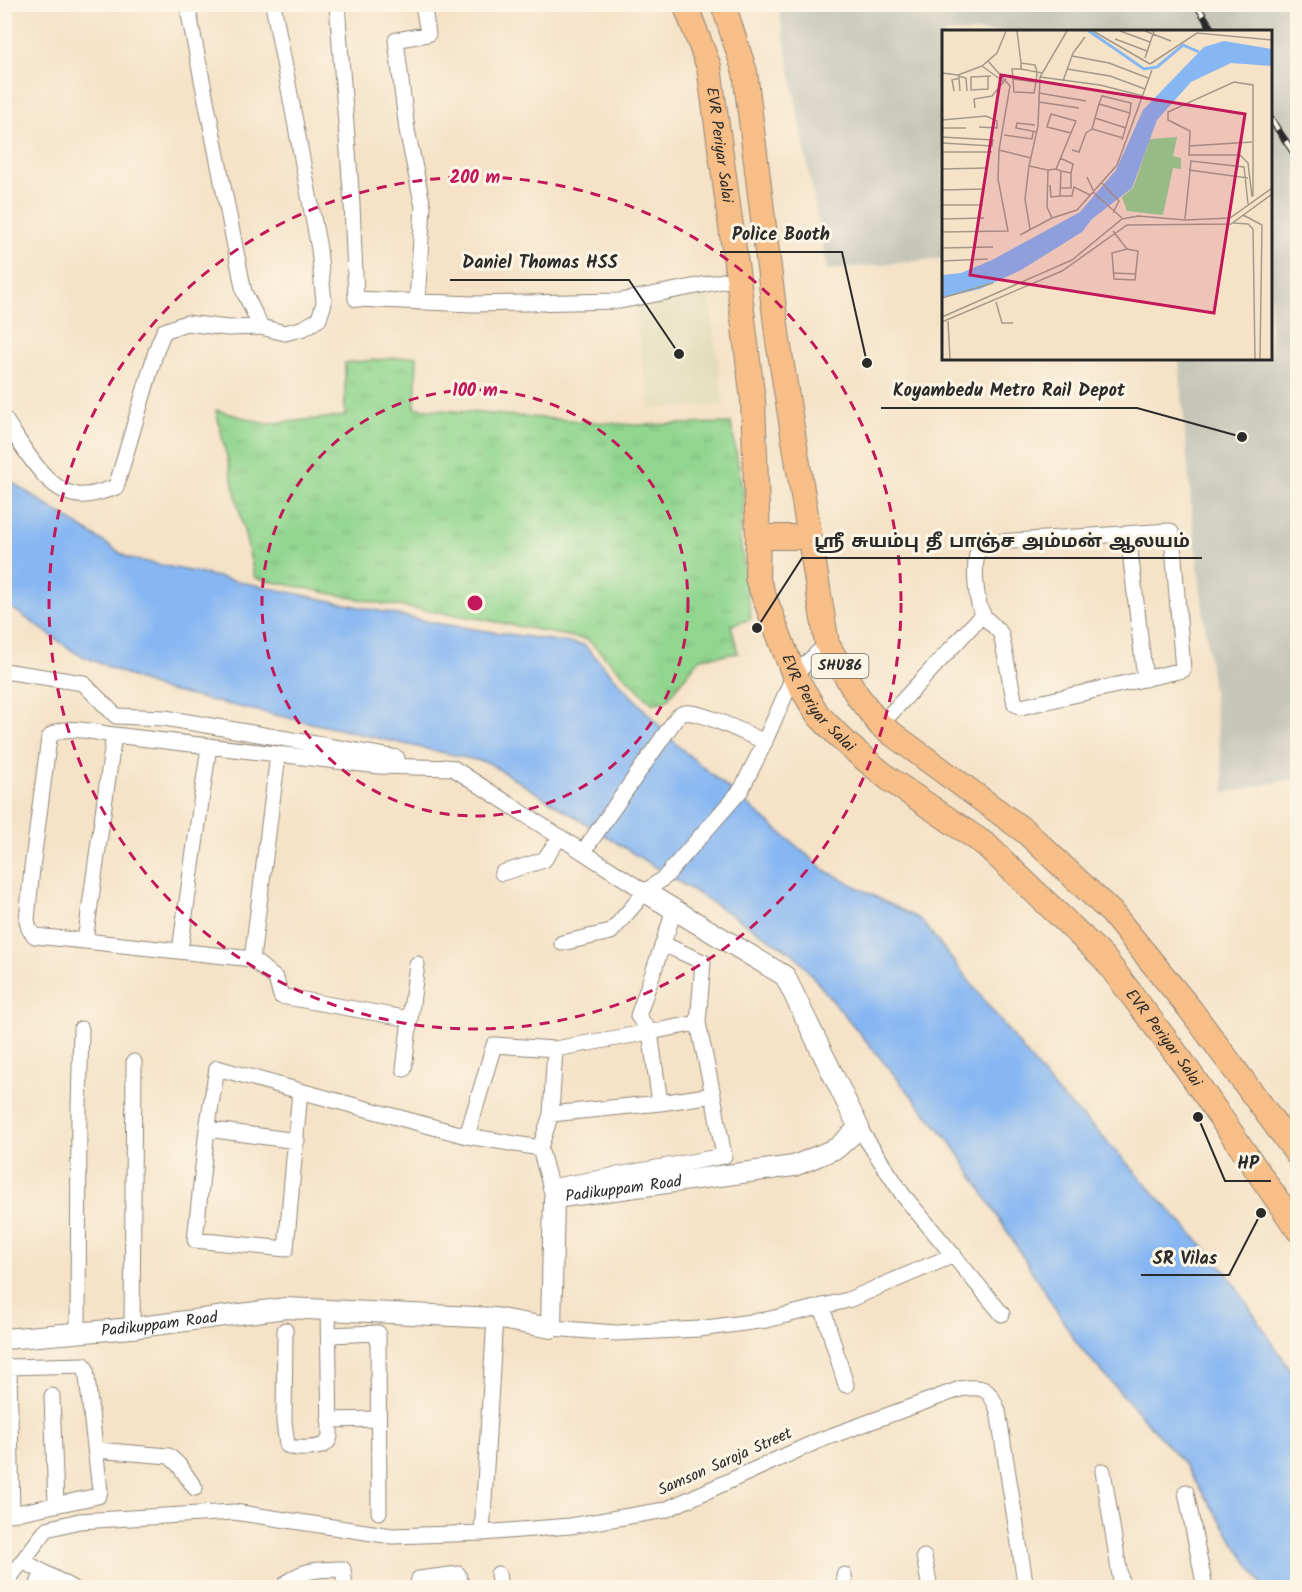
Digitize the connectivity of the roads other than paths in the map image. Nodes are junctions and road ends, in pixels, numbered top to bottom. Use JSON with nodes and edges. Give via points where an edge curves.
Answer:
{"nodes":[{"id":1,"x":187,"y":4,"type":"edge"},
{"id":2,"x":273,"y":4,"type":"edge"},
{"id":3,"x":337,"y":4,"type":"edge"},
{"id":4,"x":423,"y":4,"type":"edge"},
{"id":5,"x":685,"y":4,"type":"edge"},
{"id":6,"x":723,"y":4,"type":"edge"},
{"id":7,"x":738,"y":278,"type":"junction"},
{"id":8,"x":417,"y":302,"type":"junction"},
{"id":9,"x":261,"y":327,"type":"junction"},
{"id":10,"x":4,"y":418,"type":"edge"},
{"id":11,"x":1128,"y":534,"type":"junction"},
{"id":12,"x":758,"y":537,"type":"junction"},
{"id":13,"x":809,"y":537,"type":"junction"},
{"id":14,"x":983,"y":614,"type":"junction"},
{"id":15,"x":827,"y":644,"type":"junction"},
{"id":16,"x":4,"y":671,"type":"edge"},
{"id":17,"x":794,"y":675,"type":"junction"},
{"id":18,"x":1145,"y":679,"type":"junction"},
{"id":19,"x":880,"y":725,"type":"junction"},
{"id":20,"x":114,"y":735,"type":"junction"},
{"id":21,"x":765,"y":742,"type":"junction"},
{"id":22,"x":209,"y":746,"type":"junction"},
{"id":23,"x":278,"y":755,"type":"junction"},
{"id":24,"x":453,"y":768,"type":"junction"},
{"id":25,"x":560,"y":837,"type":"junction"},
{"id":26,"x":583,"y":852,"type":"junction"},
{"id":27,"x":502,"y":873,"type":"dead end"},
{"id":28,"x":645,"y":892,"type":"junction"},
{"id":29,"x":673,"y":907,"type":"junction"},
{"id":30,"x":85,"y":941,"type":"junction"},
{"id":31,"x":562,"y":943,"type":"dead end"},
{"id":32,"x":663,"y":944,"type":"junction"},
{"id":33,"x":180,"y":950,"type":"junction"},
{"id":34,"x":252,"y":959,"type":"junction"},
{"id":35,"x":417,"y":964,"type":"dead end"},
{"id":36,"x":410,"y":1019,"type":"junction"},
{"id":37,"x":698,"y":1023,"type":"junction"},
{"id":38,"x":81,"y":1029,"type":"dead end"},
{"id":39,"x":650,"y":1032,"type":"junction"},
{"id":40,"x":555,"y":1049,"type":"junction"},
{"id":41,"x":134,"y":1062,"type":"dead end"},
{"id":42,"x":404,"y":1069,"type":"dead end"},
{"id":43,"x":300,"y":1091,"type":"junction"},
{"id":44,"x":713,"y":1095,"type":"junction"},
{"id":45,"x":660,"y":1103,"type":"junction"},
{"id":46,"x":551,"y":1114,"type":"junction"},
{"id":47,"x":859,"y":1128,"type":"junction"},
{"id":48,"x":207,"y":1129,"type":"junction"},
{"id":49,"x":467,"y":1136,"type":"junction"},
{"id":50,"x":297,"y":1141,"type":"junction"},
{"id":51,"x":540,"y":1148,"type":"junction"},
{"id":52,"x":1298,"y":1155,"type":"edge"},
{"id":53,"x":552,"y":1192,"type":"junction"},
{"id":54,"x":1298,"y":1230,"type":"edge"},
{"id":55,"x":954,"y":1255,"type":"junction"},
{"id":56,"x":822,"y":1306,"type":"junction"},
{"id":57,"x":328,"y":1309,"type":"junction"},
{"id":58,"x":1002,"y":1314,"type":"dead end"},
{"id":59,"x":495,"y":1318,"type":"junction"},
{"id":60,"x":132,"y":1328,"type":"junction"},
{"id":61,"x":551,"y":1328,"type":"junction"},
{"id":62,"x":285,"y":1330,"type":"dead end"},
{"id":63,"x":78,"y":1332,"type":"junction"},
{"id":64,"x":328,"y":1335,"type":"junction"},
{"id":65,"x":4,"y":1339,"type":"edge"},
{"id":66,"x":7,"y":1367,"type":"edge"},
{"id":67,"x":846,"y":1385,"type":"dead end"},
{"id":68,"x":52,"y":1396,"type":"dead end"},
{"id":69,"x":378,"y":1419,"type":"junction"},
{"id":70,"x":329,"y":1420,"type":"junction"},
{"id":71,"x":96,"y":1450,"type":"junction"},
{"id":72,"x":1102,"y":1471,"type":"dead end"},
{"id":73,"x":195,"y":1488,"type":"dead end"},
{"id":74,"x":1186,"y":1492,"type":"dead end"},
{"id":75,"x":56,"y":1505,"type":"junction"},
{"id":76,"x":379,"y":1512,"type":"dead end"},
{"id":77,"x":8,"y":1515,"type":"edge"},
{"id":78,"x":47,"y":1529,"type":"junction"},
{"id":79,"x":482,"y":1533,"type":"junction"},
{"id":80,"x":924,"y":1557,"type":"dead end"},
{"id":81,"x":23,"y":1561,"type":"junction"},
{"id":82,"x":42,"y":1571,"type":"junction"},
{"id":83,"x":4,"y":1585,"type":"edge"},
{"id":84,"x":37,"y":1587,"type":"edge"},
{"id":85,"x":72,"y":1587,"type":"edge"},
{"id":86,"x":282,"y":1587,"type":"edge"},
{"id":87,"x":345,"y":1587,"type":"edge"},
{"id":88,"x":417,"y":1587,"type":"edge"},
{"id":89,"x":462,"y":1587,"type":"edge"},
{"id":90,"x":930,"y":1587,"type":"edge"},
{"id":91,"x":1026,"y":1587,"type":"edge"},
{"id":92,"x":1122,"y":1587,"type":"edge"},
{"id":93,"x":1205,"y":1587,"type":"edge"}],
"edges":[{"from":1,"to":9,"type":"street","via":[[243,292]]},
{"from":2,"to":9,"type":"street","via":[[319,249],[324,303],[319,319],[304,328],[285,333]]},
{"from":3,"to":8,"type":"street","via":[[356,299]]},
{"from":4,"to":8,"type":"street","via":[[428,34],[396,40],[407,130],[423,207]]},
{"from":5,"to":7,"type":"main road","name":"EVR Periyar Salai","number":"SHU86","via":[[709,67]]},
{"from":6,"to":13,"type":"main road","name":"EVR Periyar Salai","number":"SHU86","via":[[745,72],[778,341]]},
{"from":7,"to":8,"type":"street","via":[[620,301]]},
{"from":7,"to":12,"type":"main road","name":"EVR Periyar Salai","number":"SHU86","via":[[753,401]]},
{"from":9,"to":10,"type":"street","via":[[186,323],[164,331],[116,487],[84,496],[63,492],[34,465]]},
{"from":11,"to":14,"type":"street","via":[[981,543],[976,579]]},
{"from":11,"to":18,"type":"street"},
{"from":11,"to":18,"type":"street","via":[[1172,534],[1184,669]]},
{"from":12,"to":13,"type":"main road"},
{"from":12,"to":17,"type":"main road","name":"EVR Periyar Salai","number":"SHU86","via":[[757,578]]},
{"from":13,"to":15,"type":"main road","name":"EVR Periyar Salai","number":"SHU86"},
{"from":14,"to":18,"type":"street","via":[[1001,634],[1018,706]]},
{"from":14,"to":19,"type":"street"},
{"from":15,"to":17,"type":"street"},
{"from":15,"to":19,"type":"main road","name":"EVR Periyar Salai","number":"SHU86"},
{"from":16,"to":24,"type":"street","via":[[83,683],[116,716],[165,718]]},
{"from":17,"to":21,"type":"street"},
{"from":17,"to":54,"type":"main road","name":"EVR Periyar Salai","number":"SHU86","via":[[818,715],[848,745],[889,779],[986,845],[1104,958],[1181,1060]]},
{"from":19,"to":52,"type":"main road","name":"EVR Periyar Salai","number":"SHU86","via":[[1026,832],[1111,912],[1190,1009]]},
{"from":20,"to":22,"type":"street"},
{"from":20,"to":30,"type":"street"},
{"from":20,"to":30,"type":"street","via":[[64,729],[49,738],[27,920],[35,936]]},
{"from":21,"to":26,"type":"street","via":[[728,725],[685,713],[677,717]]},
{"from":21,"to":28,"type":"street","via":[[741,790],[665,877]]},
{"from":22,"to":23,"type":"street"},
{"from":22,"to":33,"type":"street"},
{"from":23,"to":24,"type":"street","via":[[379,766]]},
{"from":23,"to":34,"type":"street"},
{"from":24,"to":25,"type":"street"},
{"from":25,"to":26,"type":"street"},
{"from":25,"to":27,"type":"street","via":[[544,860]]},
{"from":26,"to":28,"type":"street"},
{"from":28,"to":29,"type":"street"},
{"from":28,"to":31,"type":"street","via":[[611,932]]},
{"from":29,"to":32,"type":"street"},
{"from":29,"to":47,"type":"street","via":[[785,976]]},
{"from":30,"to":33,"type":"street"},
{"from":32,"to":37,"type":"street","via":[[703,963]]},
{"from":32,"to":39,"type":"street","via":[[638,1016]]},
{"from":33,"to":34,"type":"street"},
{"from":34,"to":36,"type":"street","via":[[276,979],[281,996]]},
{"from":35,"to":36,"type":"street"},
{"from":36,"to":42,"type":"street"},
{"from":37,"to":39,"type":"street"},
{"from":37,"to":44,"type":"street"},
{"from":38,"to":63,"type":"street"},
{"from":39,"to":40,"type":"street"},
{"from":39,"to":45,"type":"street"},
{"from":40,"to":46,"type":"street"},
{"from":40,"to":49,"type":"street","via":[[494,1045]]},
{"from":41,"to":60,"type":"street"},
{"from":43,"to":48,"type":"street","via":[[217,1068]]},
{"from":43,"to":49,"type":"street"},
{"from":43,"to":50,"type":"street"},
{"from":44,"to":45,"type":"street"},
{"from":44,"to":53,"type":"street","via":[[724,1156]]},
{"from":45,"to":46,"type":"street"},
{"from":46,"to":51,"type":"street"},
{"from":47,"to":53,"type":"street","name":"Padikuppam Road","via":[[837,1148],[794,1166]]},
{"from":47,"to":55,"type":"street","via":[[903,1195]]},
{"from":48,"to":50,"type":"street"},
{"from":48,"to":50,"type":"street","via":[[195,1240],[286,1249]]},
{"from":49,"to":51,"type":"street"},
{"from":51,"to":53,"type":"street"},
{"from":53,"to":61,"type":"street","name":"Padikuppam Road"},
{"from":55,"to":56,"type":"street","via":[[848,1300]]},
{"from":55,"to":58,"type":"street"},
{"from":56,"to":61,"type":"street","via":[[766,1320],[699,1329],[616,1333]]},
{"from":56,"to":67,"type":"street"},
{"from":57,"to":59,"type":"street","name":"Padikuppam Road"},
{"from":57,"to":60,"type":"street","name":"Padikuppam Road","via":[[286,1308]]},
{"from":57,"to":64,"type":"street"},
{"from":59,"to":61,"type":"street","name":"Padikuppam Road"},
{"from":59,"to":79,"type":"street"},
{"from":60,"to":63,"type":"street","name":"Padikuppam Road"},
{"from":62,"to":70,"type":"street","via":[[287,1445],[296,1449],[327,1444]]},
{"from":63,"to":65,"type":"street","name":"Padikuppam Road"},
{"from":64,"to":69,"type":"street","via":[[378,1333]]},
{"from":64,"to":70,"type":"street"},
{"from":66,"to":71,"type":"street","via":[[84,1365]]},
{"from":66,"to":77,"type":"street"},
{"from":68,"to":75,"type":"street"},
{"from":69,"to":70,"type":"street"},
{"from":69,"to":76,"type":"street"},
{"from":71,"to":73,"type":"street","via":[[170,1456]]},
{"from":71,"to":75,"type":"street","via":[[98,1496]]},
{"from":72,"to":92,"type":"street"},
{"from":74,"to":93,"type":"street"},
{"from":75,"to":77,"type":"street"},
{"from":77,"to":78,"type":"street"},
{"from":78,"to":79,"type":"street","name":"Samson Saroja Street","via":[[79,1521],[234,1512],[392,1536]]},
{"from":78,"to":81,"type":"street"},
{"from":79,"to":91,"type":"street","name":"Samson Saroja Street","via":[[570,1526],[665,1510],[820,1440],[974,1387],[993,1397],[998,1411]]},
{"from":80,"to":90,"type":"street"},
{"from":81,"to":82,"type":"street"},
{"from":81,"to":83,"type":"street"},
{"from":82,"to":84,"type":"street"},
{"from":82,"to":85,"type":"street"},
{"from":86,"to":87,"type":"street","via":[[299,1574],[318,1569],[343,1569]]},
{"from":88,"to":89,"type":"street","via":[[419,1579],[458,1574]]}]}
